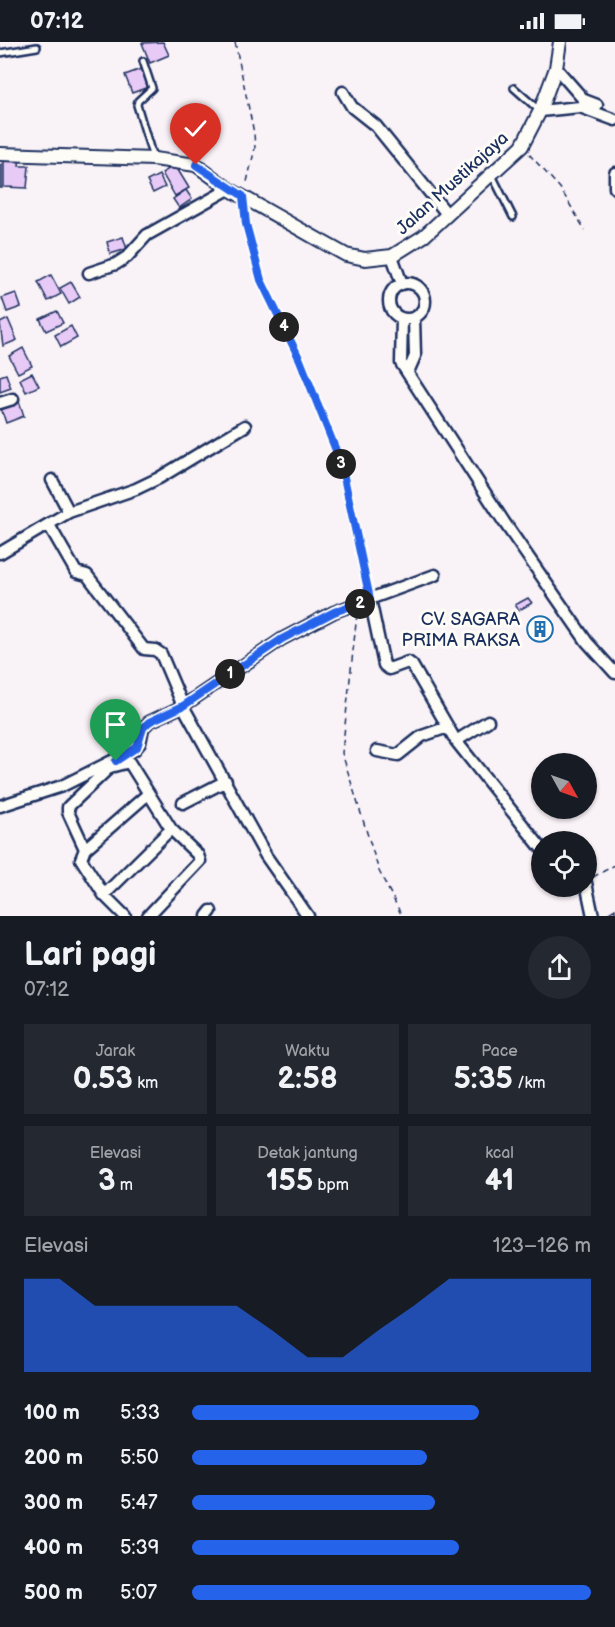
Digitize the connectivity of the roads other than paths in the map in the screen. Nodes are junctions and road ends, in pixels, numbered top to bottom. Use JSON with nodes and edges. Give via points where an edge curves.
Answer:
{"nodes":[{"id":1,"x":560,"y":42,"type":"edge"},
{"id":2,"x":37,"y":47,"type":"dead end"},
{"id":3,"x":0,"y":53,"type":"edge"},
{"id":4,"x":143,"y":61,"type":"dead end"},
{"id":5,"x":556,"y":68,"type":"junction"},
{"id":6,"x":514,"y":88,"type":"dead end"},
{"id":7,"x":343,"y":92,"type":"dead end"},
{"id":8,"x":540,"y":111,"type":"junction"},
{"id":9,"x":615,"y":112,"type":"edge"},
{"id":10,"x":615,"y":120,"type":"edge"},
{"id":11,"x":0,"y":154,"type":"edge"},
{"id":12,"x":154,"y":159,"type":"junction"},
{"id":13,"x":615,"y":173,"type":"edge"},
{"id":14,"x":491,"y":174,"type":"junction"},
{"id":15,"x":615,"y":188,"type":"edge"},
{"id":16,"x":229,"y":189,"type":"junction"},
{"id":17,"x":447,"y":214,"type":"junction"},
{"id":18,"x":513,"y":217,"type":"dead end"},
{"id":19,"x":392,"y":256,"type":"junction"},
{"id":20,"x":89,"y":273,"type":"dead end"},
{"id":21,"x":402,"y":284,"type":"junction"},
{"id":22,"x":414,"y":318,"type":"junction"},
{"id":23,"x":402,"y":319,"type":"junction"},
{"id":24,"x":408,"y":372,"type":"junction"},
{"id":25,"x":13,"y":399,"type":"dead end"},
{"id":26,"x":0,"y":403,"type":"edge"},
{"id":27,"x":245,"y":426,"type":"dead end"},
{"id":28,"x":52,"y":480,"type":"dead end"},
{"id":29,"x":69,"y":512,"type":"junction"},
{"id":30,"x":49,"y":525,"type":"junction"},
{"id":31,"x":0,"y":553,"type":"edge"},
{"id":32,"x":435,"y":575,"type":"dead end"},
{"id":33,"x":370,"y":599,"type":"junction"},
{"id":34,"x":615,"y":673,"type":"edge"},
{"id":35,"x":183,"y":706,"type":"junction"},
{"id":36,"x":488,"y":722,"type":"dead end"},
{"id":37,"x":448,"y":727,"type":"junction"},
{"id":38,"x":456,"y":741,"type":"junction"},
{"id":39,"x":377,"y":751,"type":"dead end"},
{"id":40,"x":226,"y":781,"type":"junction"},
{"id":41,"x":148,"y":794,"type":"junction"},
{"id":42,"x":183,"y":803,"type":"dead end"},
{"id":43,"x":0,"y":806,"type":"edge"},
{"id":44,"x":171,"y":829,"type":"junction"},
{"id":45,"x":531,"y":835,"type":"edge"},
{"id":46,"x":85,"y":849,"type":"junction"},
{"id":47,"x":104,"y":896,"type":"junction"},
{"id":48,"x":589,"y":897,"type":"edge"},
{"id":49,"x":125,"y":916,"type":"edge"},
{"id":50,"x":148,"y":916,"type":"edge"},
{"id":51,"x":308,"y":916,"type":"edge"},
{"id":52,"x":592,"y":916,"type":"edge"}],
"edges":[{"from":1,"to":5,"type":"street","name":"Jalan Mustikajaya"},
{"from":2,"to":3,"type":"lane"},
{"from":4,"to":12,"type":"lane","via":[[152,88],[137,105]]},
{"from":5,"to":8,"type":"street","name":"Jalan Mustikajaya"},
{"from":5,"to":9,"type":"street","via":[[584,100]]},
{"from":6,"to":8,"type":"lane"},
{"from":7,"to":17,"type":"street","via":[[352,107],[376,126]]},
{"from":8,"to":10,"type":"street","via":[[580,107]]},
{"from":8,"to":14,"type":"street","name":"Jalan Mustikajaya","via":[[522,146]]},
{"from":11,"to":12,"type":"street","name":"Jalan Mustikajaya"},
{"from":12,"to":16,"type":"street","name":"Jalan Mustikajaya","via":[[196,165]]},
{"from":13,"to":15,"type":"street"},
{"from":14,"to":17,"type":"street","name":"Jalan Mustikajaya"},
{"from":14,"to":18,"type":"lane"},
{"from":16,"to":19,"type":"street","name":"Jalan Mustikajaya","via":[[346,255],[379,260]]},
{"from":16,"to":20,"type":"street","via":[[147,235],[116,264]]},
{"from":17,"to":19,"type":"street","name":"Jalan Mustikajaya","via":[[408,249]]},
{"from":19,"to":21,"type":"street"},
{"from":21,"to":22,"type":"street","via":[[416,285],[424,295],[424,308]]},
{"from":21,"to":23,"type":"street","via":[[393,290],[389,301],[393,312]]},
{"from":22,"to":23,"type":"street"},
{"from":22,"to":24,"type":"street","via":[[415,356]]},
{"from":23,"to":24,"type":"street","via":[[400,359]]},
{"from":24,"to":34,"type":"street","via":[[504,522],[587,642]]},
{"from":25,"to":26,"type":"street"},
{"from":27,"to":29,"type":"street","via":[[136,489]]},
{"from":28,"to":29,"type":"street"},
{"from":29,"to":30,"type":"street"},
{"from":30,"to":31,"type":"street"},
{"from":30,"to":35,"type":"street","via":[[76,572],[87,575],[144,649],[161,654]]},
{"from":32,"to":33,"type":"street"},
{"from":33,"to":35,"type":"street","via":[[334,612],[282,639]]},
{"from":33,"to":37,"type":"street","via":[[384,665],[389,669],[411,663]]},
{"from":35,"to":40,"type":"street"},
{"from":35,"to":43,"type":"street","via":[[149,722],[137,747],[116,761],[62,786]]},
{"from":36,"to":38,"type":"street"},
{"from":37,"to":38,"type":"street"},
{"from":37,"to":39,"type":"street","via":[[422,736],[398,755]]},
{"from":38,"to":45,"type":"street"},
{"from":40,"to":42,"type":"street"},
{"from":40,"to":51,"type":"street","via":[[266,856]]},
{"from":41,"to":44,"type":"street"},
{"from":41,"to":46,"type":"street"},
{"from":41,"to":46,"type":"street","via":[[129,762],[110,767],[68,807]]},
{"from":44,"to":47,"type":"street"},
{"from":44,"to":50,"type":"street","via":[[200,861]]},
{"from":46,"to":47,"type":"street","via":[[81,859]]},
{"from":47,"to":49,"type":"street"},
{"from":48,"to":52,"type":"street"}]}
